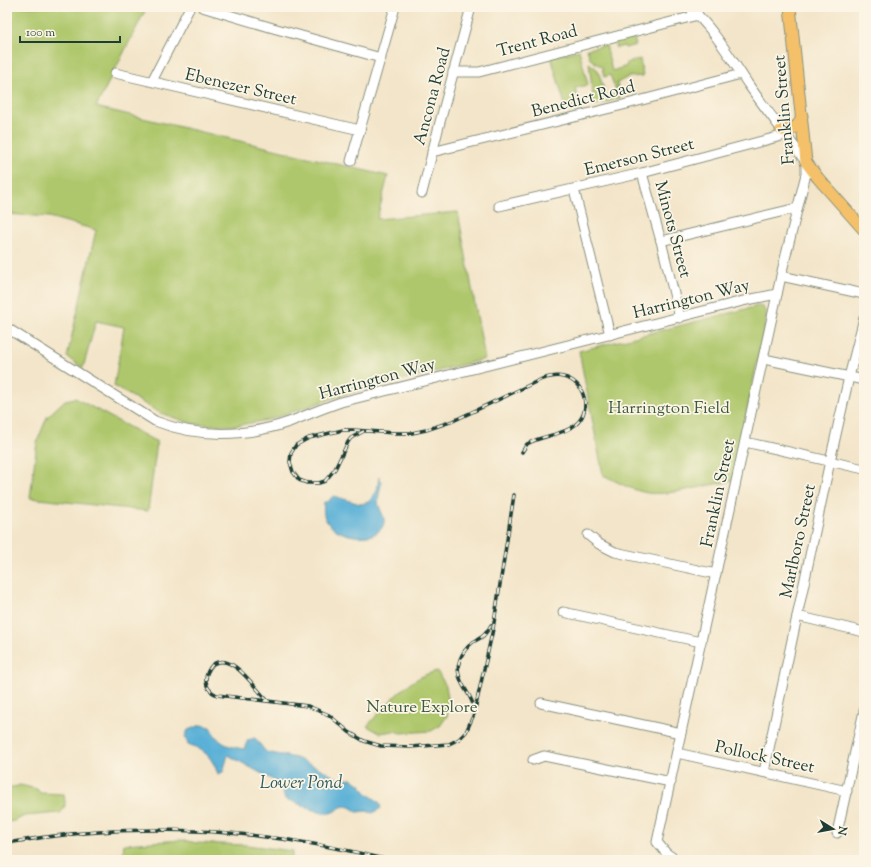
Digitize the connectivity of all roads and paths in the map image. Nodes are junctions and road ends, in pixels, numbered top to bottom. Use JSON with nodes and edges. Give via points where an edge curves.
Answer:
{"nodes":[{"id":1,"x":190,"y":7,"type":"edge"},
{"id":2,"x":202,"y":7,"type":"edge"},
{"id":3,"x":394,"y":7,"type":"edge"},
{"id":4,"x":471,"y":7,"type":"edge"},
{"id":5,"x":689,"y":7,"type":"edge"},
{"id":6,"x":790,"y":7,"type":"edge"},
{"id":7,"x":698,"y":15,"type":"junction"},
{"id":8,"x":381,"y":58,"type":"junction"},
{"id":9,"x":453,"y":72,"type":"junction"},
{"id":10,"x":115,"y":73,"type":"dead end"},
{"id":11,"x":741,"y":74,"type":"junction"},
{"id":12,"x":152,"y":81,"type":"junction"},
{"id":13,"x":802,"y":116,"type":"junction"},
{"id":14,"x":360,"y":130,"type":"junction"},
{"id":15,"x":783,"y":132,"type":"junction"},
{"id":16,"x":432,"y":152,"type":"junction"},
{"id":17,"x":351,"y":161,"type":"dead end"},
{"id":18,"x":806,"y":162,"type":"junction"},
{"id":19,"x":642,"y":173,"type":"junction"},
{"id":20,"x":574,"y":188,"type":"junction"},
{"id":21,"x":422,"y":193,"type":"dead end"},
{"id":22,"x":499,"y":206,"type":"dead end"},
{"id":23,"x":797,"y":208,"type":"junction"},
{"id":24,"x":864,"y":230,"type":"edge"},
{"id":25,"x":661,"y":241,"type":"junction"},
{"id":26,"x":781,"y":276,"type":"junction"},
{"id":27,"x":777,"y":294,"type":"junction"},
{"id":28,"x":864,"y":294,"type":"edge"},
{"id":29,"x":680,"y":318,"type":"junction"},
{"id":30,"x":864,"y":318,"type":"edge"},
{"id":31,"x":7,"y":328,"type":"edge"},
{"id":32,"x":610,"y":335,"type":"junction"},
{"id":33,"x":764,"y":359,"type":"junction"},
{"id":34,"x":849,"y":377,"type":"junction"},
{"id":35,"x":864,"y":380,"type":"edge"},
{"id":36,"x":745,"y":442,"type":"junction"},
{"id":37,"x":830,"y":461,"type":"junction"},
{"id":38,"x":864,"y":469,"type":"edge"},
{"id":39,"x":588,"y":535,"type":"dead end"},
{"id":40,"x":716,"y":574,"type":"junction"},
{"id":41,"x":563,"y":612,"type":"dead end"},
{"id":42,"x":797,"y":616,"type":"junction"},
{"id":43,"x":864,"y":632,"type":"edge"},
{"id":44,"x":701,"y":642,"type":"junction"},
{"id":45,"x":541,"y":703,"type":"dead end"},
{"id":46,"x":864,"y":711,"type":"edge"},
{"id":47,"x":681,"y":732,"type":"junction"},
{"id":48,"x":677,"y":753,"type":"junction"},
{"id":49,"x":533,"y":760,"type":"dead end"},
{"id":50,"x":764,"y":772,"type":"junction"},
{"id":51,"x":671,"y":782,"type":"junction"},
{"id":52,"x":847,"y":790,"type":"junction"},
{"id":53,"x":837,"y":833,"type":"dead end"},
{"id":54,"x":676,"y":860,"type":"edge"}],
"edges":[{"from":1,"to":12,"type":"street"},
{"from":2,"to":8,"type":"street"},
{"from":3,"to":8,"type":"street"},
{"from":4,"to":9,"type":"street","name":"Ancona Road"},
{"from":5,"to":7,"type":"street"},
{"from":6,"to":13,"type":"main road","name":"Franklin Street"},
{"from":7,"to":9,"type":"street","name":"Trent Road","via":[[479,72]]},
{"from":7,"to":11,"type":"street"},
{"from":8,"to":14,"type":"street"},
{"from":9,"to":16,"type":"street","name":"Ancona Road"},
{"from":10,"to":12,"type":"street","name":"Ebenezer Street"},
{"from":11,"to":15,"type":"street"},
{"from":11,"to":16,"type":"street","name":"Benedict Road"},
{"from":12,"to":14,"type":"street","name":"Ebenezer Street"},
{"from":13,"to":15,"type":"main road","via":[[794,129]]},
{"from":13,"to":18,"type":"main road","name":"Franklin Street"},
{"from":14,"to":17,"type":"street"},
{"from":15,"to":18,"type":"street"},
{"from":15,"to":19,"type":"street","name":"Emerson Street"},
{"from":16,"to":21,"type":"street","name":"Ancona Road"},
{"from":18,"to":23,"type":"street","name":"Franklin Street","via":[[806,174]]},
{"from":18,"to":24,"type":"main road"},
{"from":19,"to":20,"type":"street","name":"Emerson Street"},
{"from":19,"to":25,"type":"street","name":"Minots Street"},
{"from":20,"to":22,"type":"street","name":"Emerson Street"},
{"from":20,"to":32,"type":"street"},
{"from":23,"to":25,"type":"street"},
{"from":23,"to":26,"type":"street","name":"Franklin Street"},
{"from":25,"to":29,"type":"street","name":"Minots Street"},
{"from":26,"to":27,"type":"street","name":"Franklin Street"},
{"from":26,"to":28,"type":"street"},
{"from":27,"to":29,"type":"street","name":"Harrington Way"},
{"from":27,"to":33,"type":"street","name":"Franklin Street"},
{"from":29,"to":32,"type":"street","name":"Harrington Way"},
{"from":30,"to":34,"type":"street","name":"Marlboro Street"},
{"from":31,"to":32,"type":"street","name":"Harrington Way","via":[[155,421],[188,430],[226,434],[266,429],[341,402]]},
{"from":33,"to":34,"type":"street"},
{"from":33,"to":36,"type":"street","name":"Franklin Street"},
{"from":34,"to":35,"type":"street"},
{"from":34,"to":37,"type":"street","name":"Marlboro Street"},
{"from":36,"to":37,"type":"street"},
{"from":36,"to":40,"type":"street","name":"Franklin Street"},
{"from":37,"to":38,"type":"street"},
{"from":37,"to":42,"type":"street","name":"Marlboro Street"},
{"from":39,"to":40,"type":"street","via":[[615,552]]},
{"from":40,"to":44,"type":"street","name":"Franklin Street"},
{"from":41,"to":44,"type":"street"},
{"from":42,"to":43,"type":"street"},
{"from":42,"to":50,"type":"street","name":"Marlboro Street"},
{"from":44,"to":47,"type":"street","name":"Franklin Street"},
{"from":45,"to":47,"type":"street"},
{"from":46,"to":52,"type":"street"},
{"from":47,"to":48,"type":"street","name":"Franklin Street"},
{"from":48,"to":50,"type":"street","name":"Pollock Street"},
{"from":48,"to":51,"type":"street","name":"Franklin Street"},
{"from":49,"to":51,"type":"street","via":[[544,756]]},
{"from":50,"to":52,"type":"street","name":"Pollock Street"},
{"from":51,"to":54,"type":"street","name":"Franklin Street","via":[[657,842]]},
{"from":52,"to":53,"type":"street"}]}
